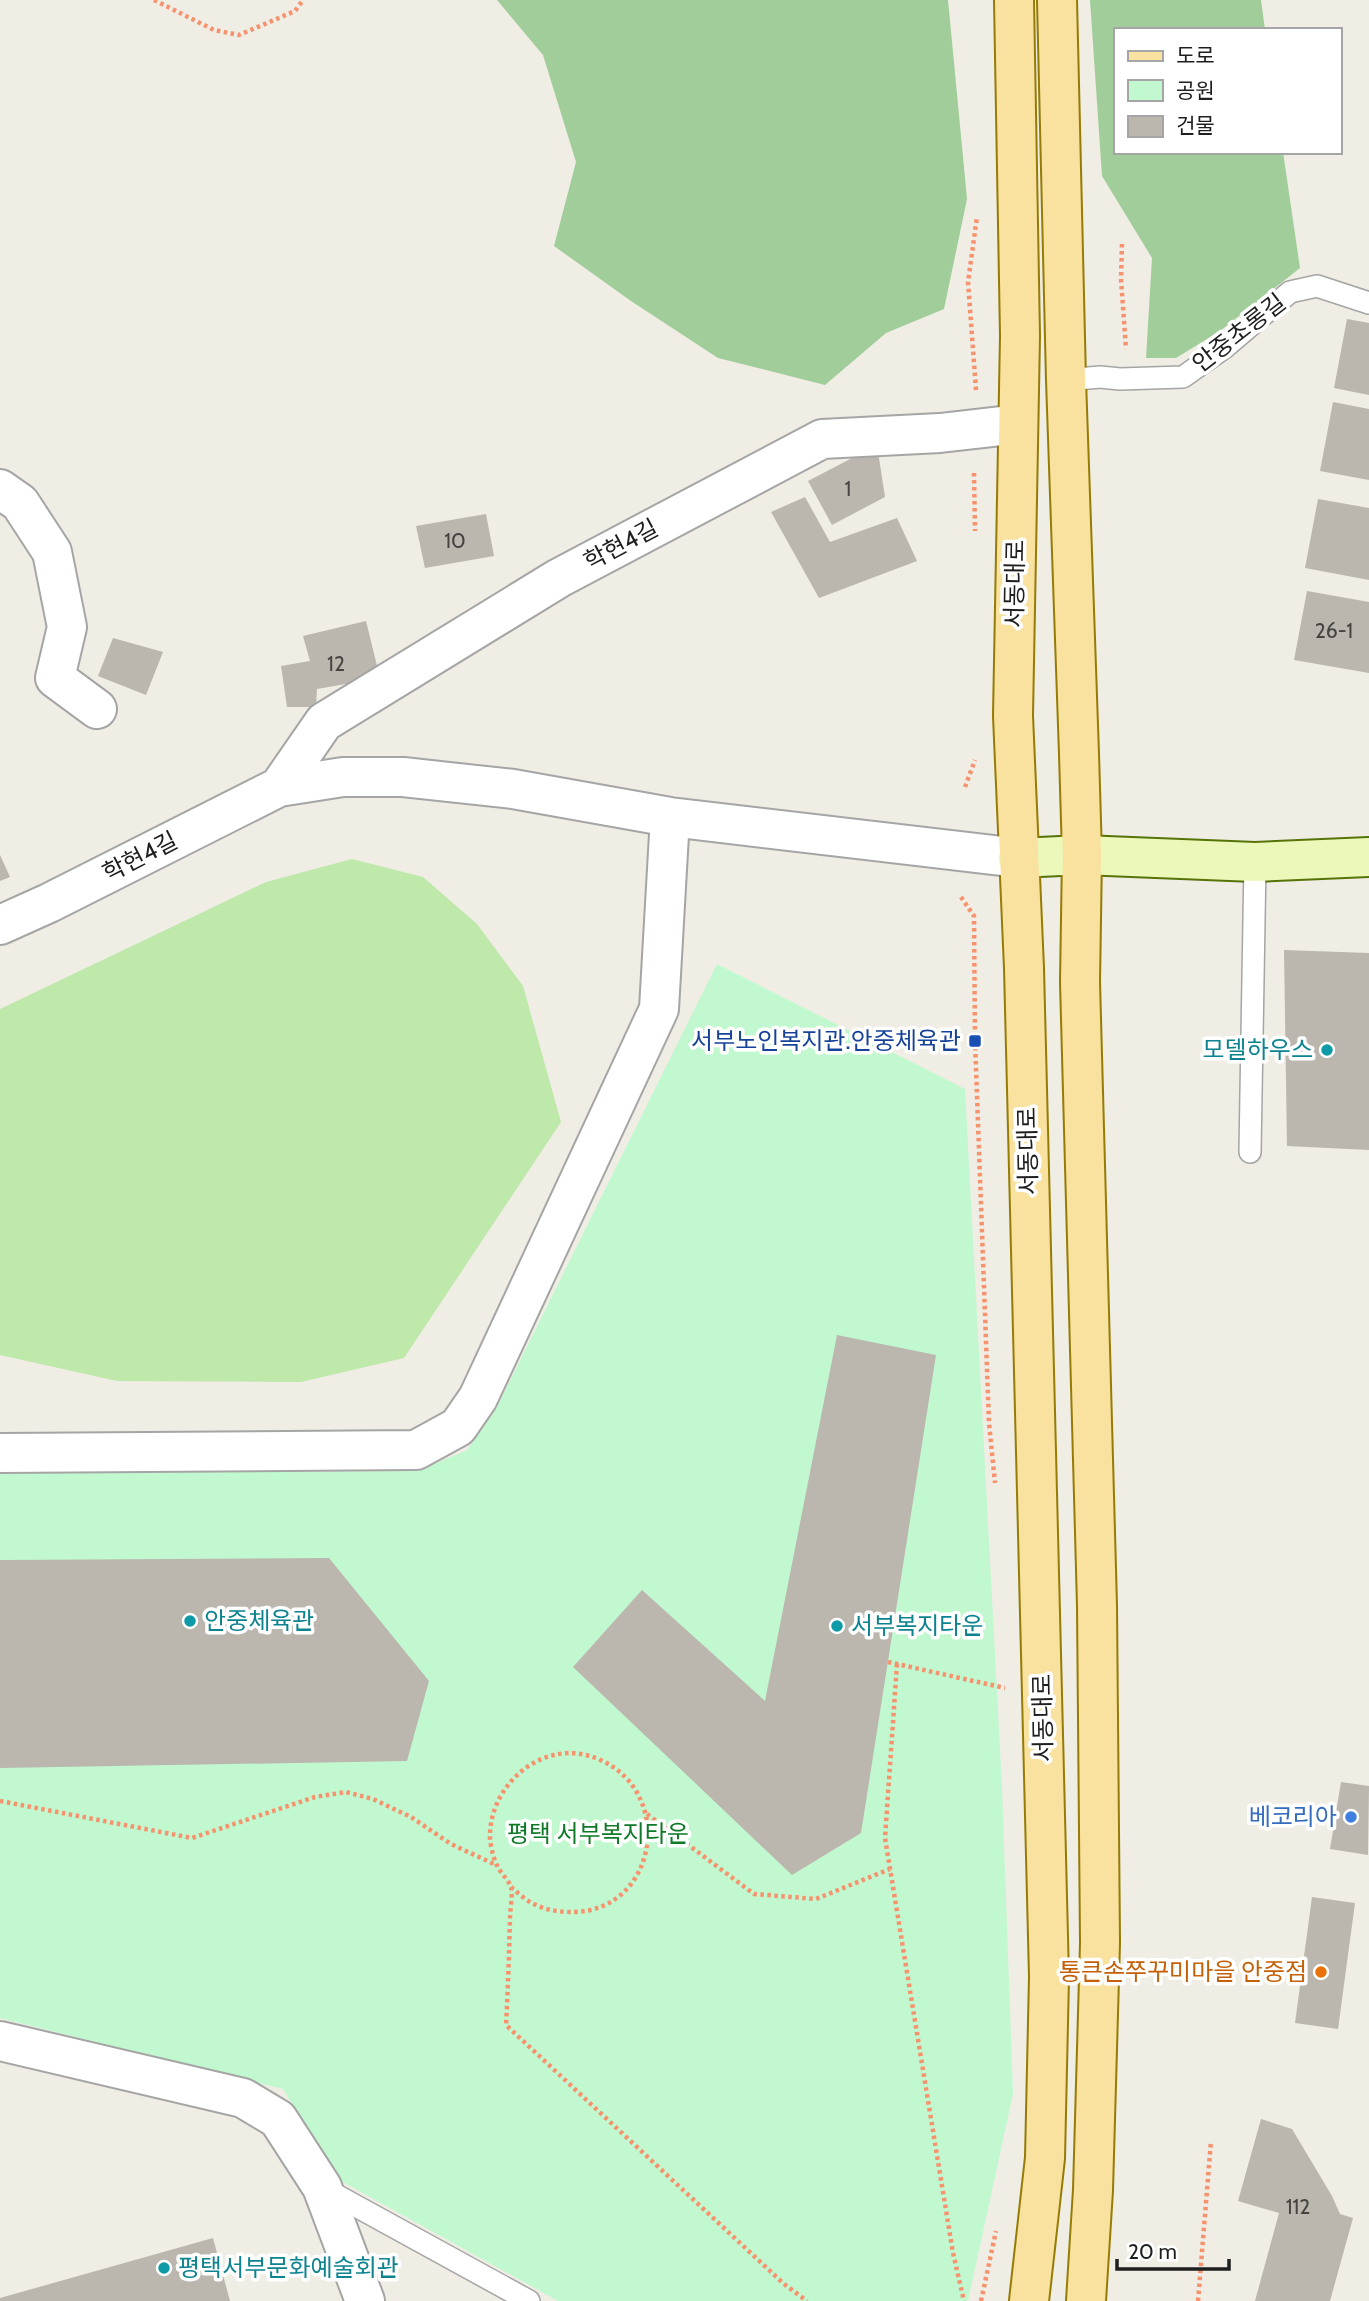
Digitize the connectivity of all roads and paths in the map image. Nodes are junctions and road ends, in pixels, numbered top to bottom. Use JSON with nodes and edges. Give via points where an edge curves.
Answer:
{"nodes":[{"id":1,"x":154,"y":0,"type":"edge"},
{"id":2,"x":303,"y":0,"type":"edge"},
{"id":3,"x":1014,"y":0,"type":"edge"},
{"id":4,"x":1057,"y":0,"type":"edge"},
{"id":5,"x":978,"y":205,"type":"dead end"},
{"id":6,"x":1122,"y":244,"type":"dead end"},
{"id":7,"x":1369,"y":303,"type":"edge"},
{"id":8,"x":1126,"y":349,"type":"dead end"},
{"id":9,"x":1066,"y":380,"type":"junction"},
{"id":10,"x":976,"y":390,"type":"dead end"},
{"id":11,"x":1018,"y":424,"type":"junction"},
{"id":12,"x":0,"y":489,"type":"edge"},
{"id":13,"x":97,"y":709,"type":"dead end"},
{"id":14,"x":279,"y":787,"type":"junction"},
{"id":15,"x":670,"y":817,"type":"junction"},
{"id":16,"x":1082,"y":855,"type":"junction"},
{"id":17,"x":1369,"y":857,"type":"edge"},
{"id":18,"x":1018,"y":858,"type":"junction"},
{"id":19,"x":1255,"y":862,"type":"junction"},
{"id":20,"x":961,"y":897,"type":"dead end"},
{"id":21,"x":0,"y":925,"type":"edge"},
{"id":22,"x":1250,"y":1152,"type":"dead end"},
{"id":23,"x":0,"y":1453,"type":"edge"},
{"id":24,"x":996,"y":1488,"type":"dead end"},
{"id":25,"x":888,"y":1662,"type":"dead end"},
{"id":26,"x":897,"y":1664,"type":"junction"},
{"id":27,"x":1012,"y":1690,"type":"dead end"},
{"id":28,"x":0,"y":1801,"type":"edge"},
{"id":29,"x":647,"y":1813,"type":"junction"},
{"id":30,"x":497,"y":1865,"type":"junction"},
{"id":31,"x":890,"y":1869,"type":"junction"},
{"id":32,"x":511,"y":1887,"type":"junction"},
{"id":33,"x":0,"y":2041,"type":"edge"},
{"id":34,"x":1211,"y":2141,"type":"dead end"},
{"id":35,"x":322,"y":2187,"type":"junction"},
{"id":36,"x":998,"y":2219,"type":"dead end"},
{"id":37,"x":365,"y":2301,"type":"edge"},
{"id":38,"x":529,"y":2301,"type":"edge"},
{"id":39,"x":807,"y":2301,"type":"edge"},
{"id":40,"x":964,"y":2301,"type":"edge"},
{"id":41,"x":981,"y":2301,"type":"edge"},
{"id":42,"x":1029,"y":2301,"type":"edge"},
{"id":43,"x":1086,"y":2301,"type":"edge"},
{"id":44,"x":1198,"y":2301,"type":"edge"}],
"edges":[{"from":1,"to":2,"type":"path","via":[[214,30],[239,35],[295,11]]},
{"from":3,"to":11,"type":"main road","name":"서동대로"},
{"from":4,"to":9,"type":"main road"},
{"from":5,"to":10,"type":"path","via":[[968,282]]},
{"from":6,"to":8,"type":"path"},
{"from":7,"to":9,"type":"lane","name":"안중초롱길","via":[[1317,286],[1290,292],[1183,377]]},
{"from":9,"to":16,"type":"main road"},
{"from":11,"to":14,"type":"street","name":"학현4길","via":[[822,439],[559,578],[324,722]]},
{"from":11,"to":18,"type":"main road","name":"서동대로","via":[[1013,716]]},
{"from":12,"to":13,"type":"street","via":[[20,503],[52,552],[67,627],[55,678]]},
{"from":14,"to":15,"type":"street","name":"학현4길","via":[[343,777],[403,777],[513,789]]},
{"from":14,"to":21,"type":"street","name":"학현4길"},
{"from":15,"to":18,"type":"street","name":"학현4길"},
{"from":15,"to":23,"type":"street","via":[[659,1009],[478,1398],[458,1427],[416,1450]]},
{"from":16,"to":18,"type":"street"},
{"from":16,"to":19,"type":"street"},
{"from":16,"to":43,"type":"main road","via":[[1080,982],[1097,1606],[1100,1916]]},
{"from":17,"to":19,"type":"street"},
{"from":18,"to":42,"type":"main road","name":"서동대로","via":[[1049,1977],[1045,2158]]},
{"from":19,"to":22,"type":"lane"},
{"from":20,"to":24,"type":"path","via":[[974,916],[989,1423]]},
{"from":25,"to":26,"type":"path"},
{"from":26,"to":27,"type":"path"},
{"from":26,"to":31,"type":"path","via":[[885,1838]]},
{"from":28,"to":30,"type":"path","via":[[192,1838],[315,1797],[346,1792],[411,1816],[451,1844]]},
{"from":29,"to":30,"type":"path","via":[[637,1789],[619,1770],[596,1758],[570,1753],[544,1757],[521,1769],[503,1789],[493,1813],[490,1840]]},
{"from":29,"to":31,"type":"path","via":[[754,1894],[816,1899]]},
{"from":29,"to":32,"type":"path","via":[[649,1840],[643,1865],[628,1887],[607,1903],[582,1912],[556,1912],[532,1903]]},
{"from":30,"to":32,"type":"path"},
{"from":31,"to":40,"type":"path"},
{"from":32,"to":39,"type":"path","via":[[506,2025]]},
{"from":33,"to":35,"type":"street","via":[[243,2098],[278,2119]]},
{"from":34,"to":44,"type":"path"},
{"from":35,"to":37,"type":"street"},
{"from":35,"to":38,"type":"lane"},
{"from":36,"to":41,"type":"path"}]}
